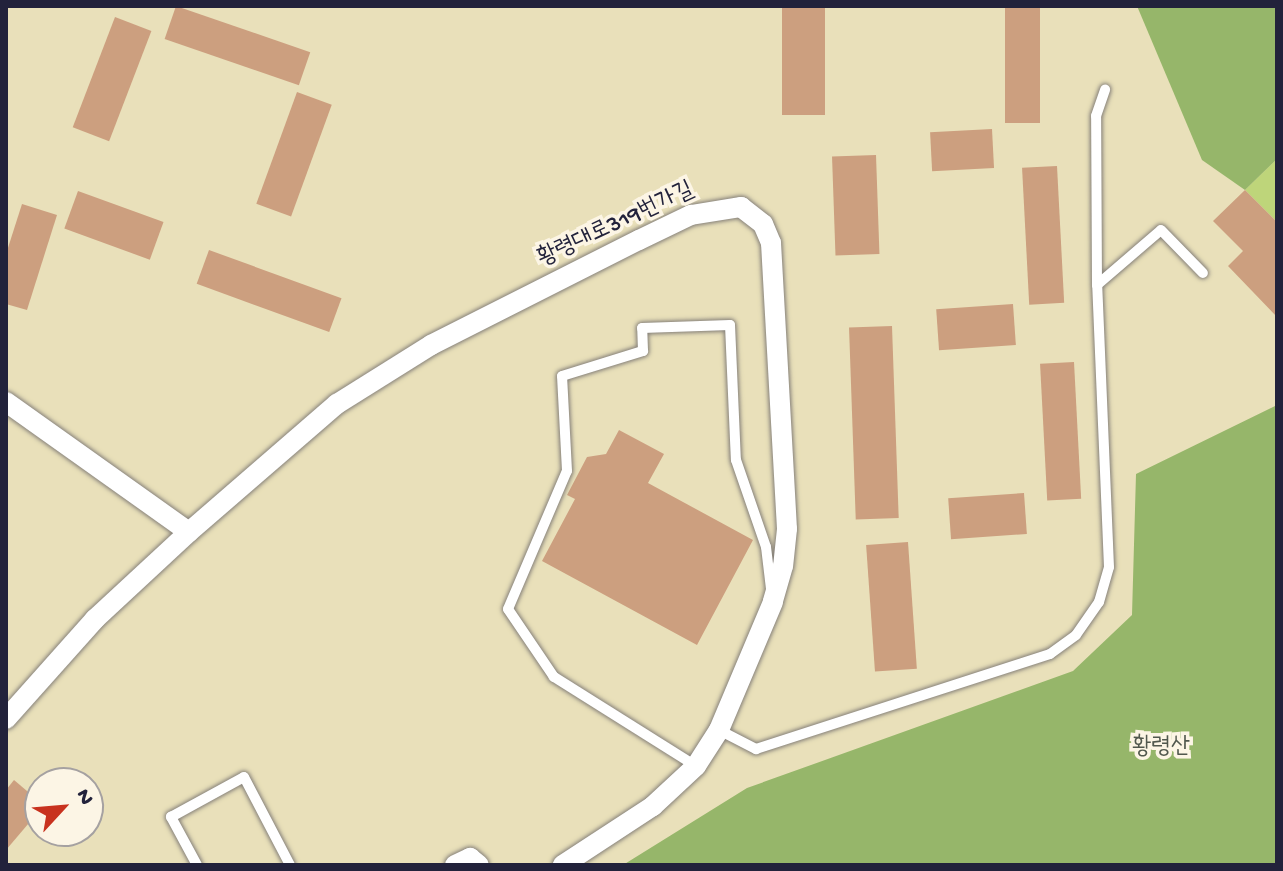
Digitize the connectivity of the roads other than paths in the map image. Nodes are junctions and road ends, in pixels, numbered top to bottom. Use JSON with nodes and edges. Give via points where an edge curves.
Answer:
{"nodes":[{"id":1,"x":1105,"y":90,"type":"dead end"},
{"id":2,"x":1203,"y":273,"type":"dead end"},
{"id":3,"x":1097,"y":285,"type":"junction"},
{"id":4,"x":6,"y":402,"type":"edge"},
{"id":5,"x":189,"y":532,"type":"junction"},
{"id":6,"x":773,"y":602,"type":"junction"},
{"id":7,"x":6,"y":719,"type":"edge"},
{"id":8,"x":719,"y":730,"type":"junction"},
{"id":9,"x":696,"y":766,"type":"junction"},
{"id":10,"x":197,"y":865,"type":"edge"},
{"id":11,"x":290,"y":865,"type":"edge"},
{"id":12,"x":455,"y":865,"type":"edge"},
{"id":13,"x":479,"y":865,"type":"edge"},
{"id":14,"x":563,"y":865,"type":"edge"}],
"edges":[{"from":1,"to":3,"type":"lane","via":[[1096,116]]},
{"from":2,"to":3,"type":"lane","via":[[1161,230]]},
{"from":3,"to":8,"type":"lane","via":[[1109,567],[1099,602],[1076,635],[1050,654],[756,749]]},
{"from":4,"to":5,"type":"street"},
{"from":5,"to":6,"type":"street","name":"황령대로319번가길","via":[[337,404],[393,366],[691,215],[741,207],[763,224],[771,243],[787,529]]},
{"from":5,"to":7,"type":"street","name":"황령대로319번가길","via":[[95,619]]},
{"from":6,"to":8,"type":"street","name":"황령대로319번가길"},
{"from":6,"to":9,"type":"lane","via":[[766,547],[736,460],[730,325],[642,328],[643,351],[562,376],[567,471],[508,609],[554,677]]},
{"from":8,"to":9,"type":"street","name":"황령대로319번가길"},
{"from":9,"to":14,"type":"street","name":"황령대로319번가길","via":[[653,806]]},
{"from":10,"to":11,"type":"lane","via":[[171,817],[244,777]]},
{"from":12,"to":13,"type":"street","via":[[470,858]]}]}
